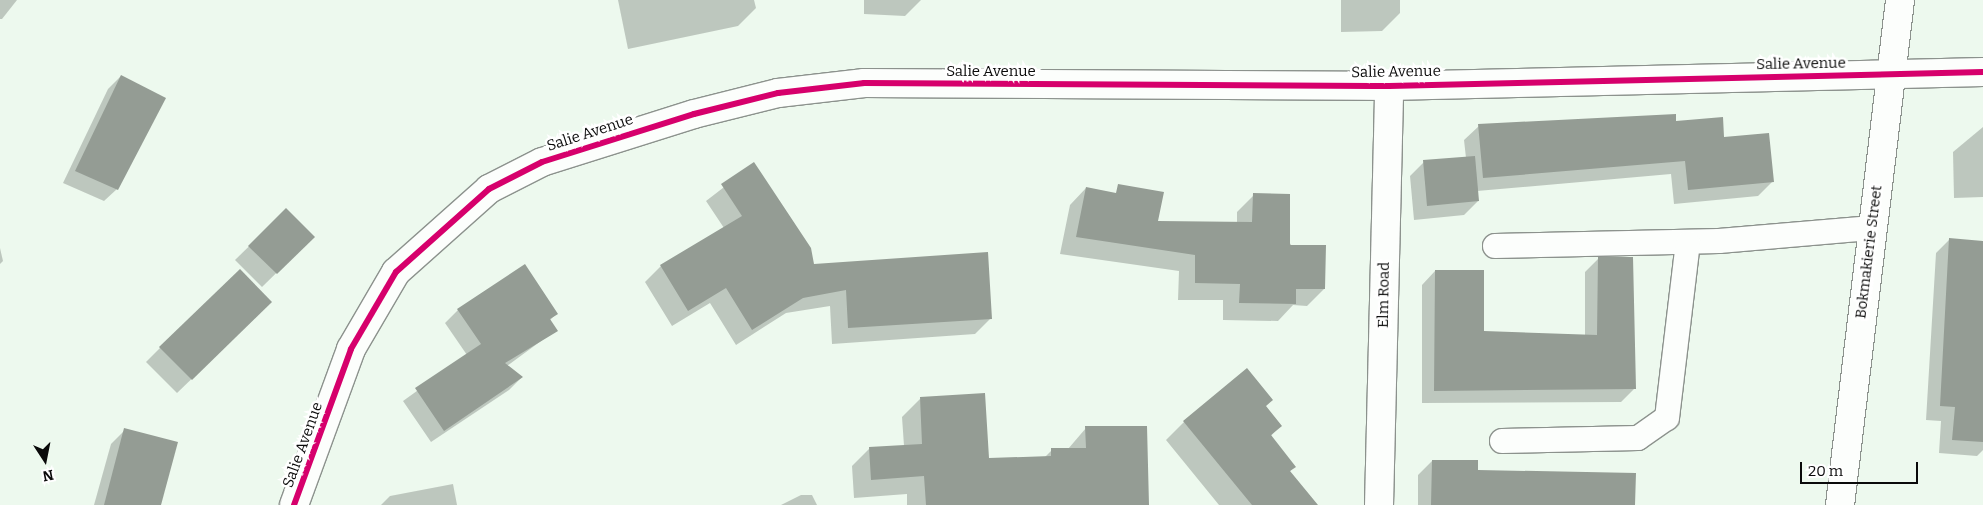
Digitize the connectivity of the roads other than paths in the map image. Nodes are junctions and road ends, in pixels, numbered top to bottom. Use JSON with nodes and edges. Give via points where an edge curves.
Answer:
{"nodes":[{"id":1,"x":1900,"y":0,"type":"edge"},
{"id":2,"x":1983,"y":72,"type":"edge"},
{"id":3,"x":1891,"y":75,"type":"junction"},
{"id":4,"x":1390,"y":86,"type":"junction"},
{"id":5,"x":1872,"y":228,"type":"junction"},
{"id":6,"x":1688,"y":243,"type":"junction"},
{"id":7,"x":1495,"y":246,"type":"dead end"},
{"id":8,"x":1502,"y":442,"type":"dead end"},
{"id":9,"x":294,"y":505,"type":"edge"},
{"id":10,"x":1379,"y":505,"type":"edge"},
{"id":11,"x":1840,"y":505,"type":"edge"}],
"edges":[{"from":1,"to":3,"type":"street","name":"Bokmakierie Street"},
{"from":2,"to":3,"type":"street","name":"Salie Avenue"},
{"from":3,"to":4,"type":"street","name":"Salie Avenue"},
{"from":3,"to":5,"type":"street","name":"Bokmakierie Street"},
{"from":4,"to":9,"type":"street","name":"Salie Avenue","via":[[864,83],[778,93],[694,114],[542,162],[489,189],[396,272],[351,349]]},
{"from":4,"to":10,"type":"street","name":"Elm Road"},
{"from":5,"to":6,"type":"lane"},
{"from":5,"to":11,"type":"street","name":"Bokmakierie Street"},
{"from":6,"to":7,"type":"lane"},
{"from":6,"to":8,"type":"lane","via":[[1668,418],[1638,438]]}]}
